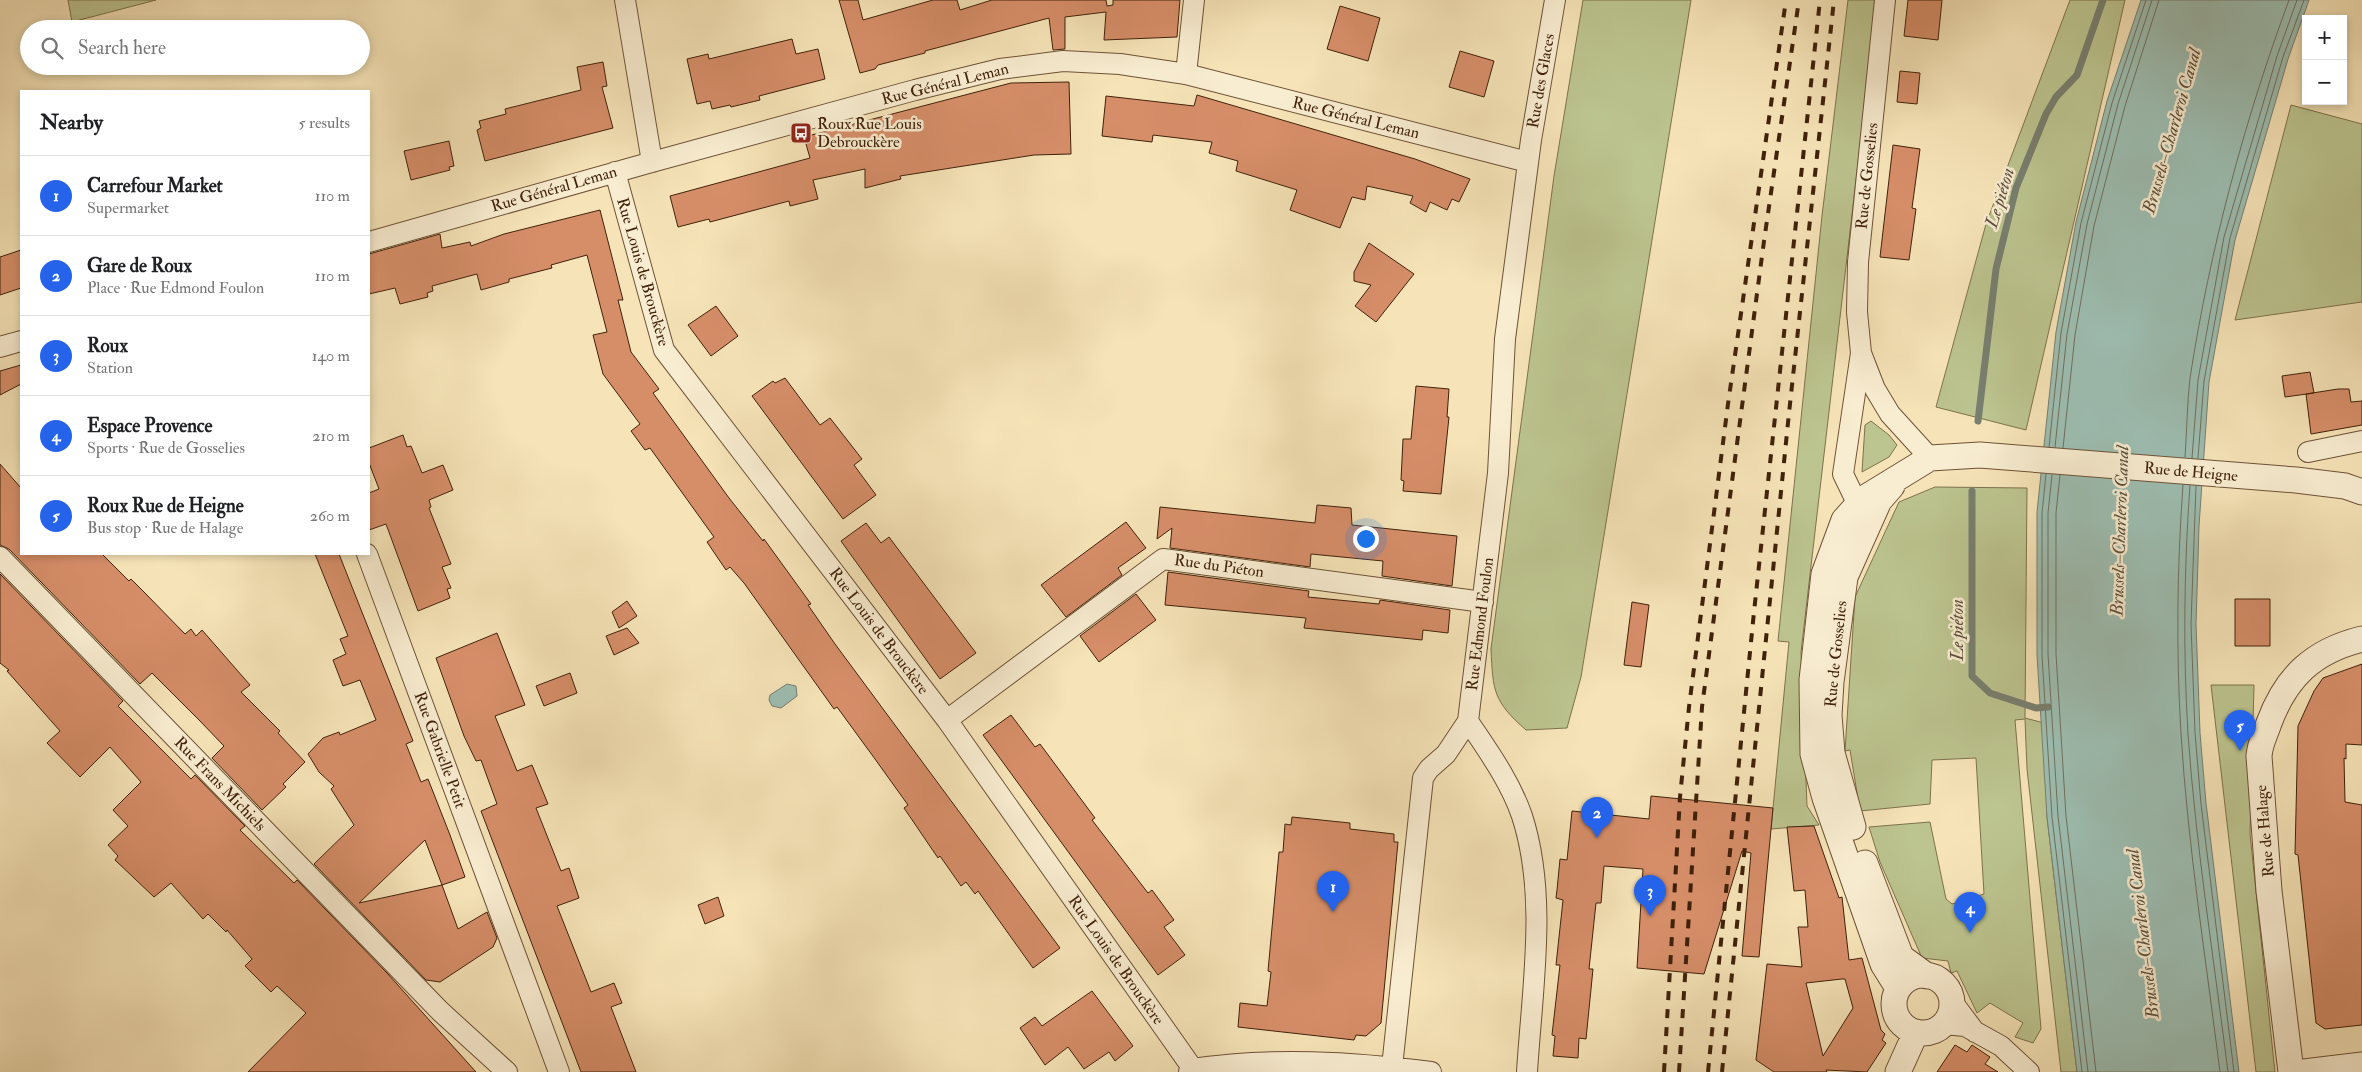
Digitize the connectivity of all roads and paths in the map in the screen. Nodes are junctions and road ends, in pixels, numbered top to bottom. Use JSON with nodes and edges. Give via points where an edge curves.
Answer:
{"nodes":[{"id":1,"x":625,"y":0,"type":"edge"},
{"id":2,"x":1194,"y":0,"type":"edge"},
{"id":3,"x":1555,"y":0,"type":"edge"},
{"id":4,"x":1885,"y":0,"type":"edge"},
{"id":5,"x":1186,"y":74,"type":"junction"},
{"id":6,"x":652,"y":162,"type":"junction"},
{"id":7,"x":1528,"y":162,"type":"junction"},
{"id":8,"x":615,"y":172,"type":"junction"},
{"id":9,"x":370,"y":242,"type":"edge"},
{"id":10,"x":20,"y":341,"type":"edge"},
{"id":11,"x":0,"y":347,"type":"edge"},
{"id":12,"x":1861,"y":353,"type":"junction"},
{"id":13,"x":2362,"y":441,"type":"edge"},
{"id":14,"x":2308,"y":452,"type":"dead end"},
{"id":15,"x":1930,"y":458,"type":"junction"},
{"id":16,"x":1903,"y":473,"type":"junction"},
{"id":17,"x":2362,"y":492,"type":"edge"},
{"id":18,"x":1860,"y":502,"type":"junction"},
{"id":19,"x":367,"y":555,"type":"edge"},
{"id":20,"x":0,"y":557,"type":"edge"},
{"id":21,"x":1483,"y":602,"type":"junction"},
{"id":22,"x":2362,"y":639,"type":"edge"},
{"id":23,"x":947,"y":720,"type":"junction"},
{"id":24,"x":1468,"y":721,"type":"junction"},
{"id":25,"x":1927,"y":976,"type":"junction"},
{"id":26,"x":1898,"y":988,"type":"junction"},
{"id":27,"x":1951,"y":1000,"type":"junction"},
{"id":28,"x":1944,"y":1024,"type":"junction"},
{"id":29,"x":1916,"y":1032,"type":"junction"},
{"id":30,"x":1975,"y":1032,"type":"junction"},
{"id":31,"x":2362,"y":1065,"type":"edge"},
{"id":32,"x":1392,"y":1067,"type":"junction"},
{"id":33,"x":1191,"y":1070,"type":"edge"},
{"id":34,"x":507,"y":1072,"type":"edge"},
{"id":35,"x":559,"y":1072,"type":"edge"},
{"id":36,"x":1431,"y":1072,"type":"edge"},
{"id":37,"x":1527,"y":1072,"type":"edge"},
{"id":38,"x":1898,"y":1072,"type":"edge"},
{"id":39,"x":2029,"y":1072,"type":"edge"},
{"id":40,"x":2291,"y":1072,"type":"edge"},
{"id":41,"x":2304,"y":1072,"type":"edge"}],
"edges":[{"from":1,"to":6,"type":"street"},
{"from":2,"to":5,"type":"street"},
{"from":3,"to":7,"type":"street","name":"Rue des Glaces"},
{"from":4,"to":12,"type":"street","name":"Rue de Gosselies","via":[[1858,262],[1856,312]]},
{"from":5,"to":6,"type":"street","name":"Rue Général Leman","via":[[1120,64],[1063,61],[1000,69]]},
{"from":5,"to":7,"type":"street","name":"Rue Général Leman"},
{"from":6,"to":8,"type":"street","name":"Rue Général Leman"},
{"from":7,"to":21,"type":"street","name":"Rue Edmond Foulon","via":[[1505,339],[1498,473]]},
{"from":8,"to":9,"type":"street","name":"Rue Général Leman"},
{"from":8,"to":23,"type":"street","name":"Rue Louis de Brouckère","via":[[664,350]]},
{"from":10,"to":11,"type":"street"},
{"from":12,"to":15,"type":"street","name":"Rue de Gosselies","via":[[1875,389],[1890,414]]},
{"from":12,"to":18,"type":"street","name":"Rue de Gosselies","via":[[1843,474]]},
{"from":13,"to":14,"type":"street"},
{"from":15,"to":16,"type":"street","name":"Rue de Gosselies"},
{"from":15,"to":17,"type":"street","name":"Rue de Heigne","via":[[1980,455],[2268,478],[2346,486]]},
{"from":16,"to":18,"type":"street","name":"Rue de Gosselies"},
{"from":16,"to":25,"type":"street","name":"Rue de Gosselies","via":[[1879,501],[1845,577],[1829,715],[1832,753],[1863,860],[1901,957]]},
{"from":18,"to":26,"type":"street","name":"Rue de Gosselies","via":[[1844,520],[1824,574],[1812,680],[1813,754],[1883,964]]},
{"from":19,"to":35,"type":"street","name":"Rue Gabrielle Petit"},
{"from":20,"to":34,"type":"street","name":"Rue Frans Michiels","via":[[440,1011]]},
{"from":21,"to":23,"type":"street","name":"Rue du Piéton","via":[[1163,558]]},
{"from":21,"to":24,"type":"street","name":"Rue Edmond Foulon"},
{"from":22,"to":40,"type":"street","name":"Rue de Halage","via":[[2313,659],[2298,672],[2275,706],[2261,740],[2259,756],[2270,891]]},
{"from":23,"to":33,"type":"street","name":"Rue Louis de Brouckère"},
{"from":24,"to":32,"type":"street","via":[[1446,754],[1423,778]]},
{"from":24,"to":37,"type":"street","via":[[1505,776],[1522,816],[1535,872],[1536,920]]},
{"from":25,"to":26,"type":"street","via":[[1911,978]]},
{"from":25,"to":27,"type":"street","via":[[1943,984]]},
{"from":26,"to":29,"type":"street","via":[[1894,997],[1896,1015],[1901,1023]]},
{"from":27,"to":28,"type":"street","via":[[1952,1008]]},
{"from":27,"to":30,"type":"street"},
{"from":28,"to":29,"type":"street","via":[[1932,1032]]},
{"from":28,"to":30,"type":"street","via":[[1965,1026]]},
{"from":29,"to":38,"type":"street"},
{"from":30,"to":39,"type":"street","via":[[2001,1046]]},
{"from":31,"to":41,"type":"street"},
{"from":32,"to":33,"type":"street","via":[[1237,1062]]},
{"from":32,"to":36,"type":"street"}]}
